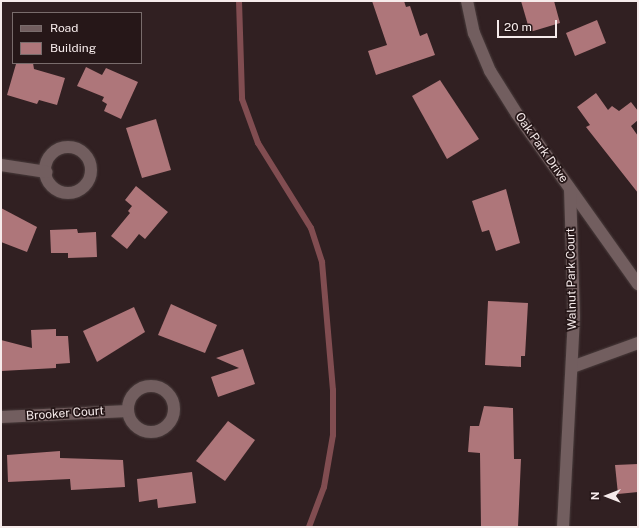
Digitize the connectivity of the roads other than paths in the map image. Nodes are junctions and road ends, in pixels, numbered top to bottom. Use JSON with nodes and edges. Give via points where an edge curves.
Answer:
{"nodes":[{"id":1,"x":467,"y":1,"type":"edge"},
{"id":2,"x":1,"y":165,"type":"edge"},
{"id":3,"x":46,"y":172,"type":"dead end"},
{"id":4,"x":570,"y":190,"type":"junction"},
{"id":5,"x":638,"y":284,"type":"edge"},
{"id":6,"x":638,"y":343,"type":"edge"},
{"id":7,"x":572,"y":367,"type":"junction"},
{"id":8,"x":128,"y":411,"type":"dead end"},
{"id":9,"x":1,"y":417,"type":"edge"},
{"id":10,"x":563,"y":527,"type":"edge"}],
"edges":[{"from":1,"to":4,"type":"street","name":"Oak Park Drive","via":[[474,33],[490,70]]},
{"from":2,"to":3,"type":"street"},
{"from":4,"to":5,"type":"street","name":"Oak Park Drive"},
{"from":4,"to":7,"type":"street","name":"Walnut Park Court","via":[[574,316]]},
{"from":6,"to":7,"type":"street"},
{"from":7,"to":10,"type":"street","name":"Walnut Park Court"},
{"from":8,"to":9,"type":"street","name":"Brooker Court"}]}
